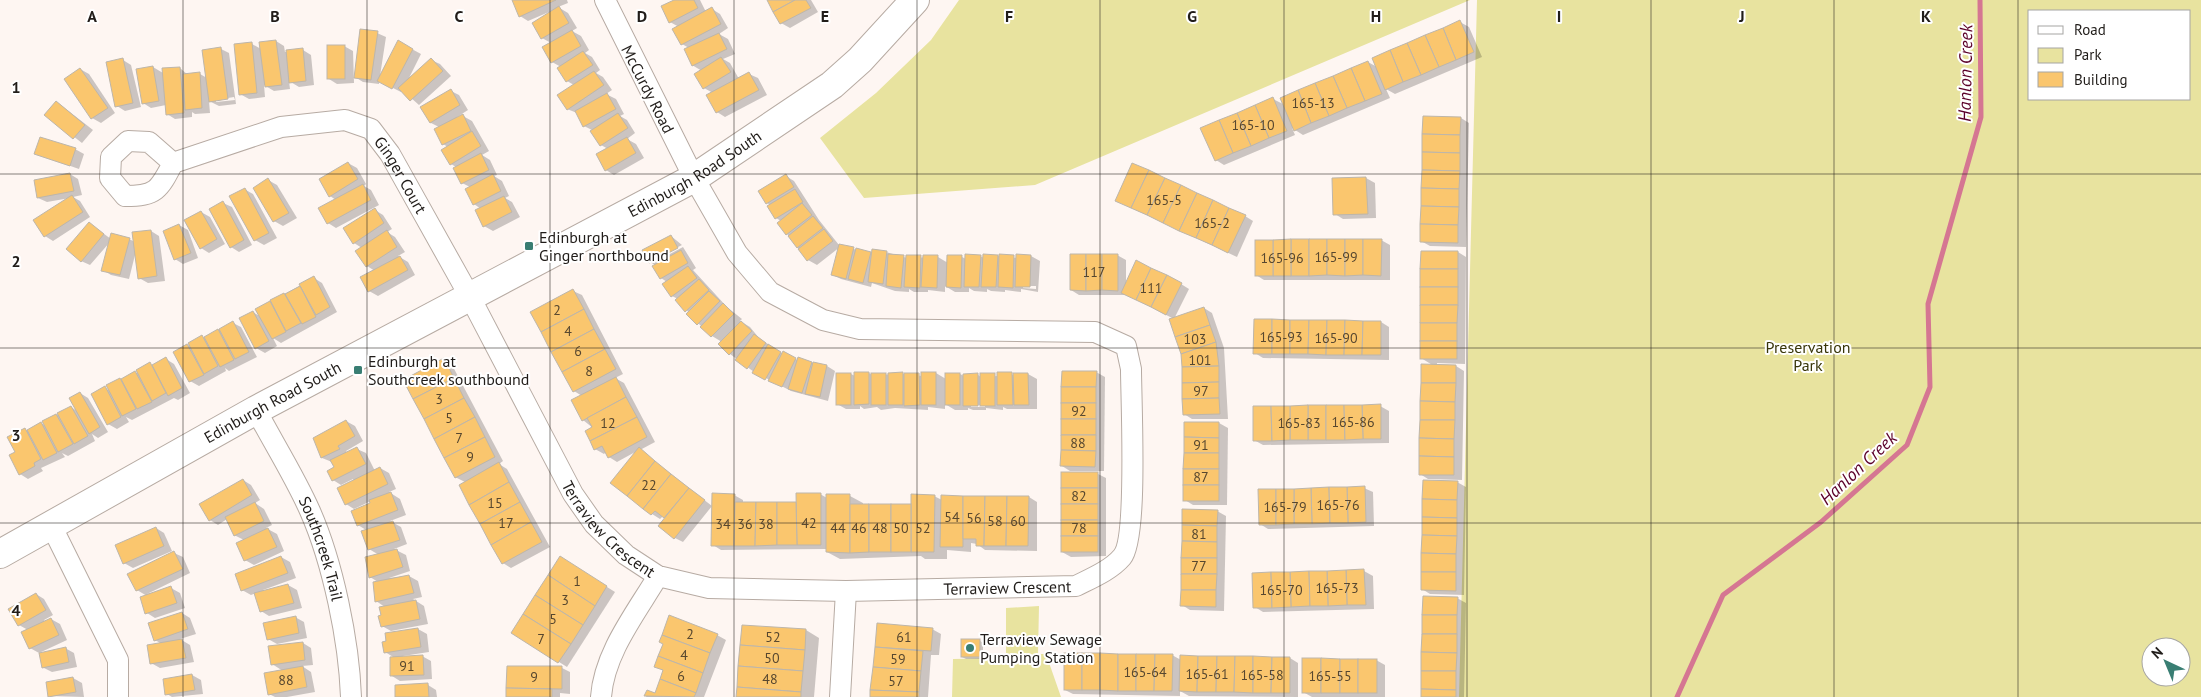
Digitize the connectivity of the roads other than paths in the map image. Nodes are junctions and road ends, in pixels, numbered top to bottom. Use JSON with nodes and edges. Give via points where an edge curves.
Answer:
{"nodes":[{"id":1,"x":605,"y":0,"type":"edge"},
{"id":2,"x":915,"y":0,"type":"edge"},
{"id":3,"x":173,"y":163,"type":"dead end"},
{"id":4,"x":694,"y":178,"type":"junction"},
{"id":5,"x":470,"y":297,"type":"junction"},
{"id":6,"x":256,"y":410,"type":"junction"},
{"id":7,"x":51,"y":525,"type":"junction"},
{"id":8,"x":0,"y":554,"type":"edge"},
{"id":9,"x":658,"y":576,"type":"junction"},
{"id":10,"x":846,"y":591,"type":"junction"},
{"id":11,"x":118,"y":697,"type":"edge"},
{"id":12,"x":351,"y":697,"type":"edge"},
{"id":13,"x":601,"y":697,"type":"edge"},
{"id":14,"x":840,"y":697,"type":"edge"}],
"edges":[{"from":1,"to":4,"type":"street","name":"McCurdy Road"},
{"from":2,"to":4,"type":"main road","name":"Edinburgh Road South","via":[[860,60],[832,85]]},
{"from":3,"to":5,"type":"street","name":"Ginger Court","via":[[281,127],[345,120],[371,129],[390,154]]},
{"from":4,"to":5,"type":"main road","name":"Edinburgh Road South"},
{"from":4,"to":10,"type":"street","name":"Terraview Crescent","via":[[737,253],[770,292],[823,320],[860,329],[1096,332],[1126,346],[1131,369],[1131,525],[1123,556],[1102,573],[1076,586]]},
{"from":5,"to":6,"type":"main road","name":"Edinburgh Road South"},
{"from":5,"to":9,"type":"street","name":"Terraview Crescent","via":[[573,494],[594,524],[626,555]]},
{"from":6,"to":7,"type":"main road","name":"Edinburgh Road South"},
{"from":6,"to":12,"type":"street","name":"Southcreek Trail","via":[[310,511],[326,554],[350,657]]},
{"from":7,"to":8,"type":"main road","name":"Edinburgh Road South"},
{"from":7,"to":11,"type":"street","via":[[118,660]]},
{"from":9,"to":10,"type":"street","name":"Terraview Crescent","via":[[709,588]]},
{"from":9,"to":13,"type":"street","via":[[619,641],[602,679]]},
{"from":10,"to":14,"type":"street"}]}
